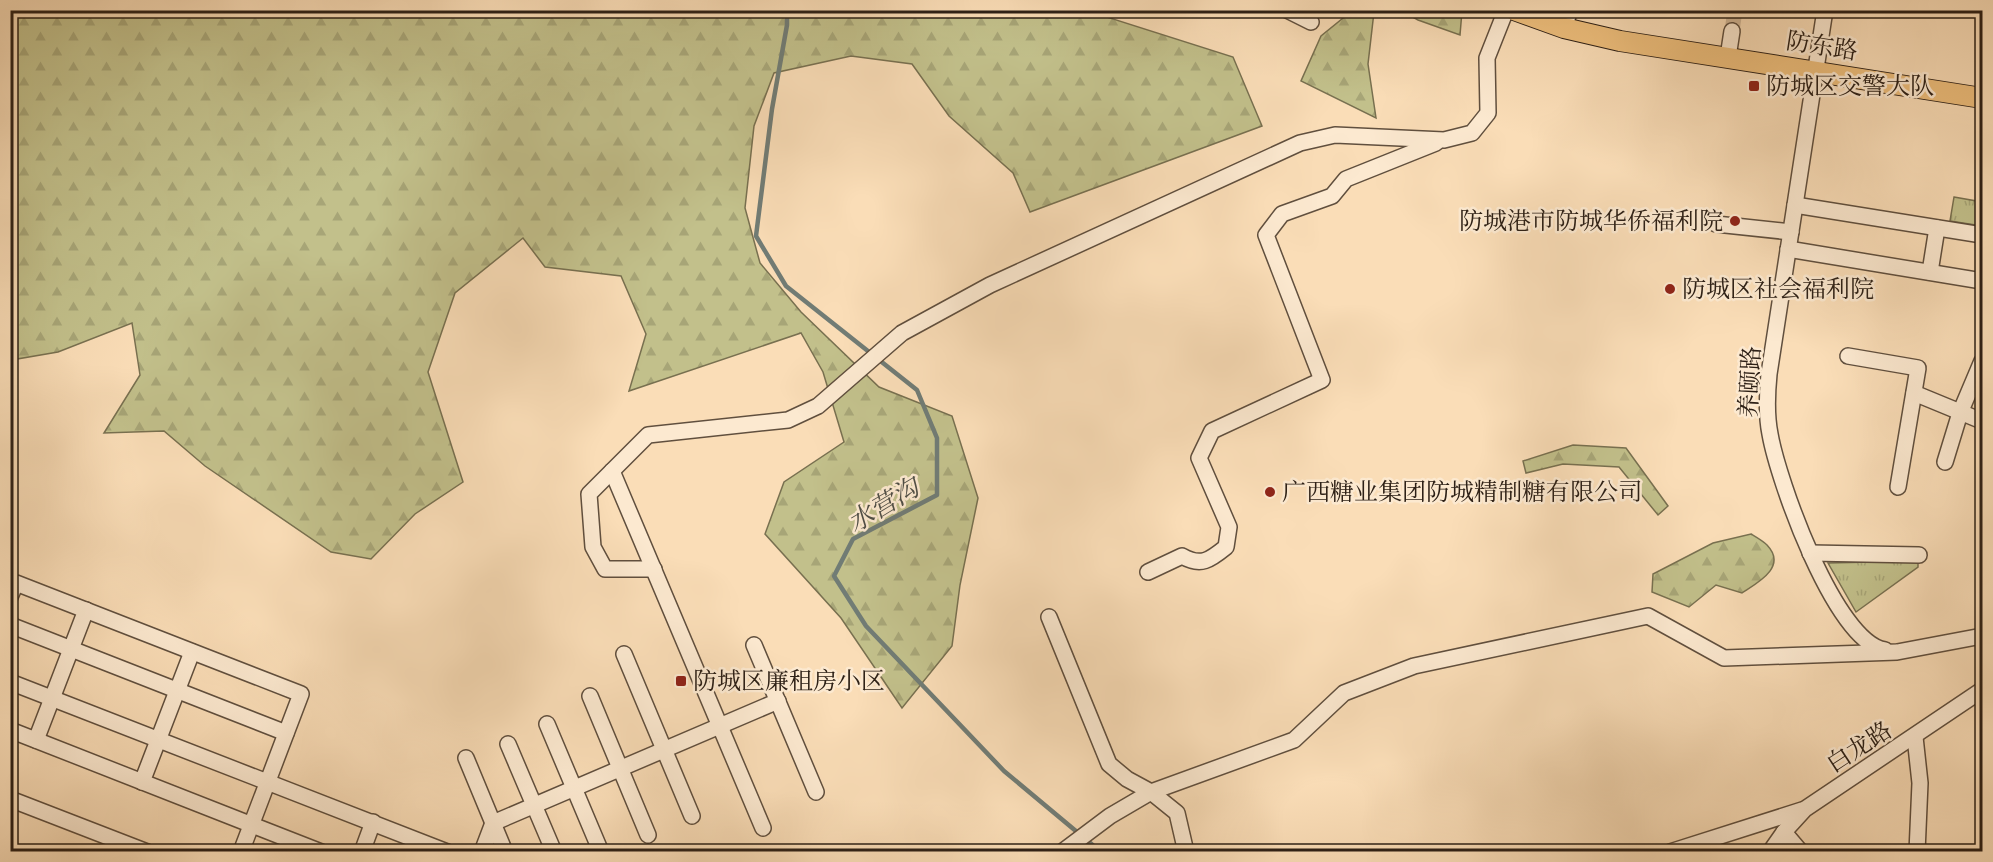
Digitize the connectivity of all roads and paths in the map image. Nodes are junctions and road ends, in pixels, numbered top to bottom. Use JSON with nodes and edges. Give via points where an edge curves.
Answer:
{"nodes":[{"id":1,"x":1287,"y":10,"type":"edge"},
{"id":2,"x":1506,"y":10,"type":"edge"},
{"id":3,"x":1514,"y":10,"type":"edge"},
{"id":4,"x":1826,"y":10,"type":"edge"},
{"id":5,"x":1567,"y":19,"type":"edge"},
{"id":6,"x":1311,"y":22,"type":"dead end"},
{"id":7,"x":1732,"y":31,"type":"tunnel mouth"},
{"id":8,"x":1728,"y":57,"type":"junction"},
{"id":9,"x":1815,"y":70,"type":"junction"},
{"id":10,"x":1983,"y":98,"type":"edge"},
{"id":11,"x":1444,"y":140,"type":"junction"},
{"id":12,"x":1795,"y":205,"type":"junction"},
{"id":13,"x":1716,"y":224,"type":"dead end"},
{"id":14,"x":1937,"y":228,"type":"junction"},
{"id":15,"x":1791,"y":232,"type":"junction"},
{"id":16,"x":1983,"y":236,"type":"edge"},
{"id":17,"x":1788,"y":249,"type":"junction"},
{"id":18,"x":1930,"y":272,"type":"junction"},
{"id":19,"x":1983,"y":281,"type":"edge"},
{"id":20,"x":1848,"y":356,"type":"dead end"},
{"id":21,"x":1983,"y":361,"type":"edge"},
{"id":22,"x":1914,"y":393,"type":"junction"},
{"id":23,"x":1960,"y":413,"type":"junction"},
{"id":24,"x":1983,"y":421,"type":"edge"},
{"id":25,"x":1945,"y":462,"type":"dead end"},
{"id":26,"x":612,"y":471,"type":"junction"},
{"id":27,"x":1898,"y":487,"type":"dead end"},
{"id":28,"x":1810,"y":554,"type":"junction"},
{"id":29,"x":1919,"y":555,"type":"dead end"},
{"id":30,"x":654,"y":569,"type":"junction"},
{"id":31,"x":1148,"y":572,"type":"dead end"},
{"id":32,"x":10,"y":597,"type":"edge"},
{"id":33,"x":86,"y":610,"type":"junction"},
{"id":34,"x":1048,"y":617,"type":"dead end"},
{"id":35,"x":10,"y":625,"type":"edge"},
{"id":36,"x":1983,"y":636,"type":"edge"},
{"id":37,"x":754,"y":645,"type":"dead end"},
{"id":38,"x":71,"y":649,"type":"junction"},
{"id":39,"x":192,"y":652,"type":"junction"},
{"id":40,"x":1897,"y":652,"type":"junction"},
{"id":41,"x":624,"y":654,"type":"dead end"},
{"id":42,"x":10,"y":682,"type":"edge"},
{"id":43,"x":177,"y":690,"type":"junction"},
{"id":44,"x":1983,"y":690,"type":"edge"},
{"id":45,"x":590,"y":696,"type":"dead end"},
{"id":46,"x":52,"y":698,"type":"junction"},
{"id":47,"x":778,"y":701,"type":"junction"},
{"id":48,"x":547,"y":724,"type":"dead end"},
{"id":49,"x":720,"y":726,"type":"junction"},
{"id":50,"x":10,"y":730,"type":"edge"},
{"id":51,"x":286,"y":733,"type":"junction"},
{"id":52,"x":1915,"y":737,"type":"junction"},
{"id":53,"x":159,"y":739,"type":"junction"},
{"id":54,"x":36,"y":740,"type":"junction"},
{"id":55,"x":508,"y":744,"type":"dead end"},
{"id":56,"x":664,"y":750,"type":"junction"},
{"id":57,"x":466,"y":759,"type":"dead end"},
{"id":58,"x":620,"y":769,"type":"junction"},
{"id":59,"x":142,"y":782,"type":"junction"},
{"id":60,"x":268,"y":782,"type":"junction"},
{"id":61,"x":574,"y":788,"type":"junction"},
{"id":62,"x":816,"y":792,"type":"dead end"},
{"id":63,"x":1151,"y":792,"type":"junction"},
{"id":64,"x":10,"y":799,"type":"edge"},
{"id":65,"x":534,"y":806,"type":"junction"},
{"id":66,"x":1805,"y":809,"type":"junction"},
{"id":67,"x":692,"y":816,"type":"dead end"},
{"id":68,"x":373,"y":822,"type":"junction"},
{"id":69,"x":493,"y":823,"type":"junction"},
{"id":70,"x":251,"y":824,"type":"junction"},
{"id":71,"x":763,"y":828,"type":"dead end"},
{"id":72,"x":1784,"y":832,"type":"junction"},
{"id":73,"x":648,"y":835,"type":"dead end"},
{"id":74,"x":147,"y":852,"type":"edge"},
{"id":75,"x":241,"y":852,"type":"edge"},
{"id":76,"x":321,"y":852,"type":"edge"},
{"id":77,"x":362,"y":852,"type":"edge"},
{"id":78,"x":447,"y":852,"type":"edge"},
{"id":79,"x":482,"y":852,"type":"edge"},
{"id":80,"x":505,"y":852,"type":"edge"},
{"id":81,"x":554,"y":852,"type":"edge"},
{"id":82,"x":601,"y":852,"type":"edge"},
{"id":83,"x":1062,"y":852,"type":"edge"},
{"id":84,"x":1186,"y":852,"type":"edge"},
{"id":85,"x":1670,"y":852,"type":"edge"},
{"id":86,"x":1770,"y":852,"type":"edge"},
{"id":87,"x":1801,"y":852,"type":"edge"},
{"id":88,"x":1917,"y":852,"type":"edge"}],
"edges":[{"from":1,"to":6,"type":"street"},
{"from":2,"to":11,"type":"street","via":[[1486,58],[1488,113],[1472,133]]},
{"from":3,"to":5,"type":"main road","name":"防东路"},
{"from":4,"to":9,"type":"street","name":"养颐路"},
{"from":5,"to":8,"type":"main road","name":"防东路","via":[[1620,41]]},
{"from":7,"to":8,"type":"street"},
{"from":8,"to":9,"type":"main road","name":"防东路"},
{"from":9,"to":10,"type":"main road","name":"防东路"},
{"from":9,"to":12,"type":"street","name":"养颐路"},
{"from":11,"to":26,"type":"street","via":[[1335,135],[1300,143],[990,285],[902,333],[818,406],[788,420],[648,435]]},
{"from":11,"to":31,"type":"street","via":[[1346,179],[1332,196],[1282,214],[1266,235],[1322,380],[1212,431],[1199,458],[1229,527],[1226,547],[1209,560],[1192,562],[1182,556]]},
{"from":12,"to":14,"type":"street"},
{"from":12,"to":15,"type":"street","name":"养颐路"},
{"from":13,"to":15,"type":"street"},
{"from":14,"to":16,"type":"street"},
{"from":14,"to":18,"type":"street"},
{"from":15,"to":17,"type":"street","name":"养颐路"},
{"from":17,"to":18,"type":"street"},
{"from":17,"to":28,"type":"street","name":"养颐路","via":[[1767,413],[1773,450]]},
{"from":18,"to":19,"type":"street"},
{"from":20,"to":22,"type":"street","via":[[1918,368]]},
{"from":21,"to":23,"type":"street"},
{"from":22,"to":23,"type":"street"},
{"from":22,"to":27,"type":"street"},
{"from":23,"to":24,"type":"street"},
{"from":23,"to":25,"type":"street"},
{"from":26,"to":30,"type":"street"},
{"from":26,"to":30,"type":"street","via":[[589,494],[593,547],[605,569]]},
{"from":28,"to":29,"type":"street"},
{"from":28,"to":40,"type":"street","name":"养颐路","via":[[1839,609],[1857,633],[1877,649]]},
{"from":30,"to":49,"type":"street"},
{"from":32,"to":33,"type":"street","via":[[16,583]]},
{"from":33,"to":38,"type":"street"},
{"from":33,"to":39,"type":"street"},
{"from":34,"to":63,"type":"street","via":[[1109,764]]},
{"from":35,"to":38,"type":"street"},
{"from":36,"to":40,"type":"street"},
{"from":37,"to":47,"type":"street"},
{"from":38,"to":43,"type":"street"},
{"from":38,"to":46,"type":"street"},
{"from":39,"to":43,"type":"street"},
{"from":39,"to":51,"type":"street","via":[[301,694]]},
{"from":40,"to":63,"type":"street","via":[[1724,658],[1648,616],[1414,666],[1344,693],[1294,740]]},
{"from":41,"to":56,"type":"street"},
{"from":42,"to":46,"type":"street"},
{"from":43,"to":51,"type":"street"},
{"from":43,"to":53,"type":"street"},
{"from":44,"to":52,"type":"street","name":"白龙路"},
{"from":45,"to":58,"type":"street"},
{"from":46,"to":53,"type":"street"},
{"from":46,"to":54,"type":"street"},
{"from":47,"to":49,"type":"street"},
{"from":47,"to":62,"type":"street"},
{"from":48,"to":61,"type":"street"},
{"from":49,"to":56,"type":"street"},
{"from":49,"to":71,"type":"street"},
{"from":50,"to":54,"type":"street"},
{"from":51,"to":60,"type":"street"},
{"from":52,"to":66,"type":"street","name":"白龙路"},
{"from":52,"to":88,"type":"street","via":[[1920,783]]},
{"from":53,"to":59,"type":"street"},
{"from":53,"to":60,"type":"street"},
{"from":54,"to":59,"type":"street"},
{"from":55,"to":65,"type":"street"},
{"from":56,"to":58,"type":"street"},
{"from":56,"to":67,"type":"street"},
{"from":57,"to":69,"type":"street"},
{"from":58,"to":61,"type":"street"},
{"from":58,"to":73,"type":"street"},
{"from":59,"to":70,"type":"street"},
{"from":60,"to":68,"type":"street"},
{"from":60,"to":70,"type":"street"},
{"from":61,"to":65,"type":"street"},
{"from":61,"to":82,"type":"street"},
{"from":63,"to":83,"type":"street","via":[[1110,816]]},
{"from":63,"to":84,"type":"street","via":[[1177,813]]},
{"from":64,"to":74,"type":"street"},
{"from":65,"to":69,"type":"street"},
{"from":65,"to":81,"type":"street"},
{"from":66,"to":72,"type":"street","name":"白龙路"},
{"from":66,"to":85,"type":"street"},
{"from":68,"to":77,"type":"street"},
{"from":68,"to":78,"type":"street"},
{"from":69,"to":79,"type":"street"},
{"from":69,"to":80,"type":"street"},
{"from":70,"to":75,"type":"street"},
{"from":70,"to":76,"type":"street"},
{"from":72,"to":86,"type":"street","name":"白龙路"},
{"from":72,"to":87,"type":"street"}]}
